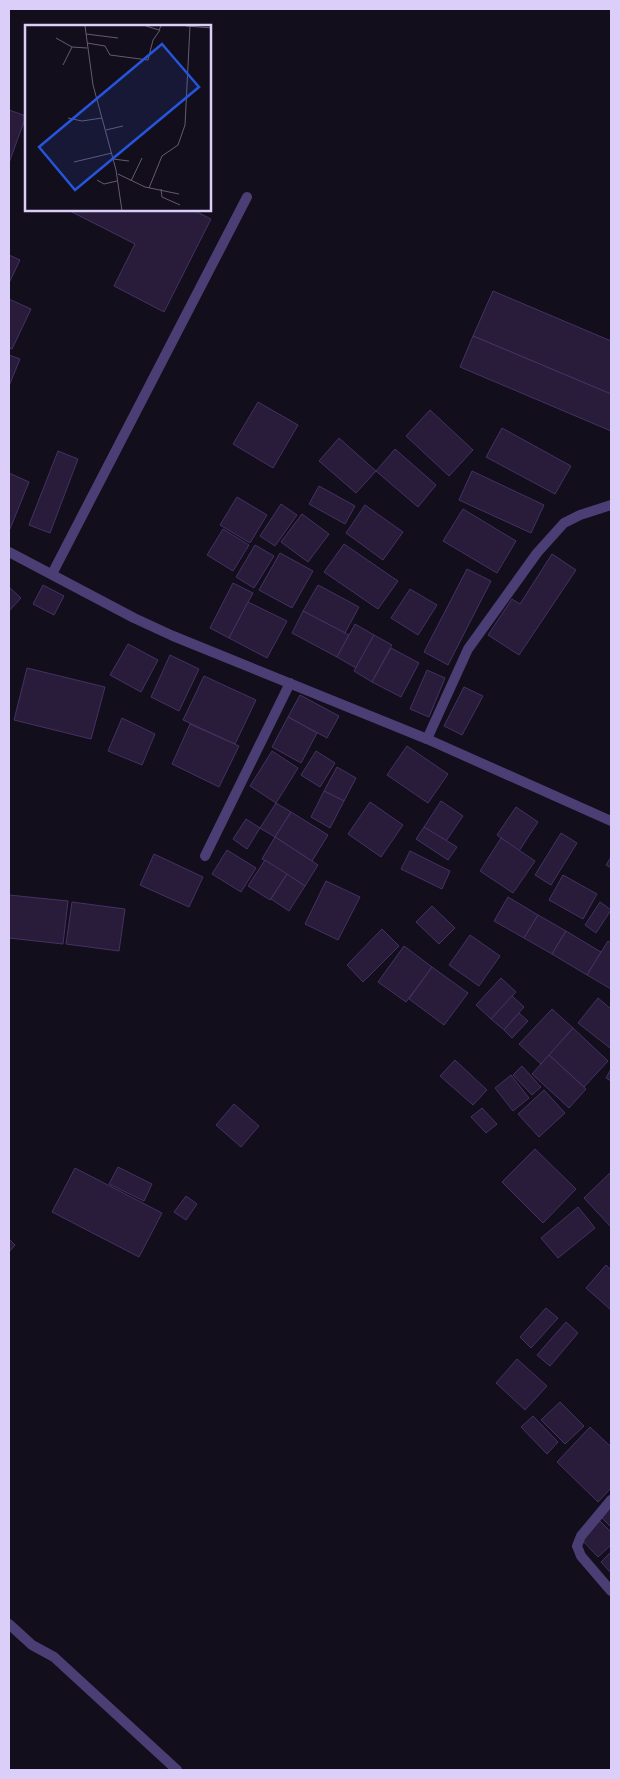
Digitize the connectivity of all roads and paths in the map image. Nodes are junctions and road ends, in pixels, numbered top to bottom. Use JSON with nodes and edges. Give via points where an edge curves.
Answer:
{"nodes":[{"id":1,"x":247,"y":197,"type":"dead end"},
{"id":2,"x":611,"y":506,"type":"edge"},
{"id":3,"x":9,"y":552,"type":"edge"},
{"id":4,"x":52,"y":574,"type":"junction"},
{"id":5,"x":290,"y":683,"type":"junction"},
{"id":6,"x":427,"y":739,"type":"junction"},
{"id":7,"x":611,"y":821,"type":"edge"},
{"id":8,"x":205,"y":856,"type":"dead end"},
{"id":9,"x":611,"y":1500,"type":"edge"},
{"id":10,"x":611,"y":1591,"type":"edge"},
{"id":11,"x":9,"y":1624,"type":"edge"},
{"id":12,"x":177,"y":1770,"type":"edge"}],
"edges":[{"from":1,"to":4,"type":"street"},
{"from":2,"to":6,"type":"street","via":[[564,523],[537,553],[468,649]]},
{"from":3,"to":4,"type":"street"},
{"from":4,"to":5,"type":"street","via":[[134,618]]},
{"from":5,"to":6,"type":"street"},
{"from":5,"to":8,"type":"street"},
{"from":6,"to":7,"type":"street"},
{"from":9,"to":10,"type":"street","via":[[581,1536],[577,1546],[581,1556]]},
{"from":11,"to":12,"type":"street","via":[[32,1644],[54,1656]]}]}
